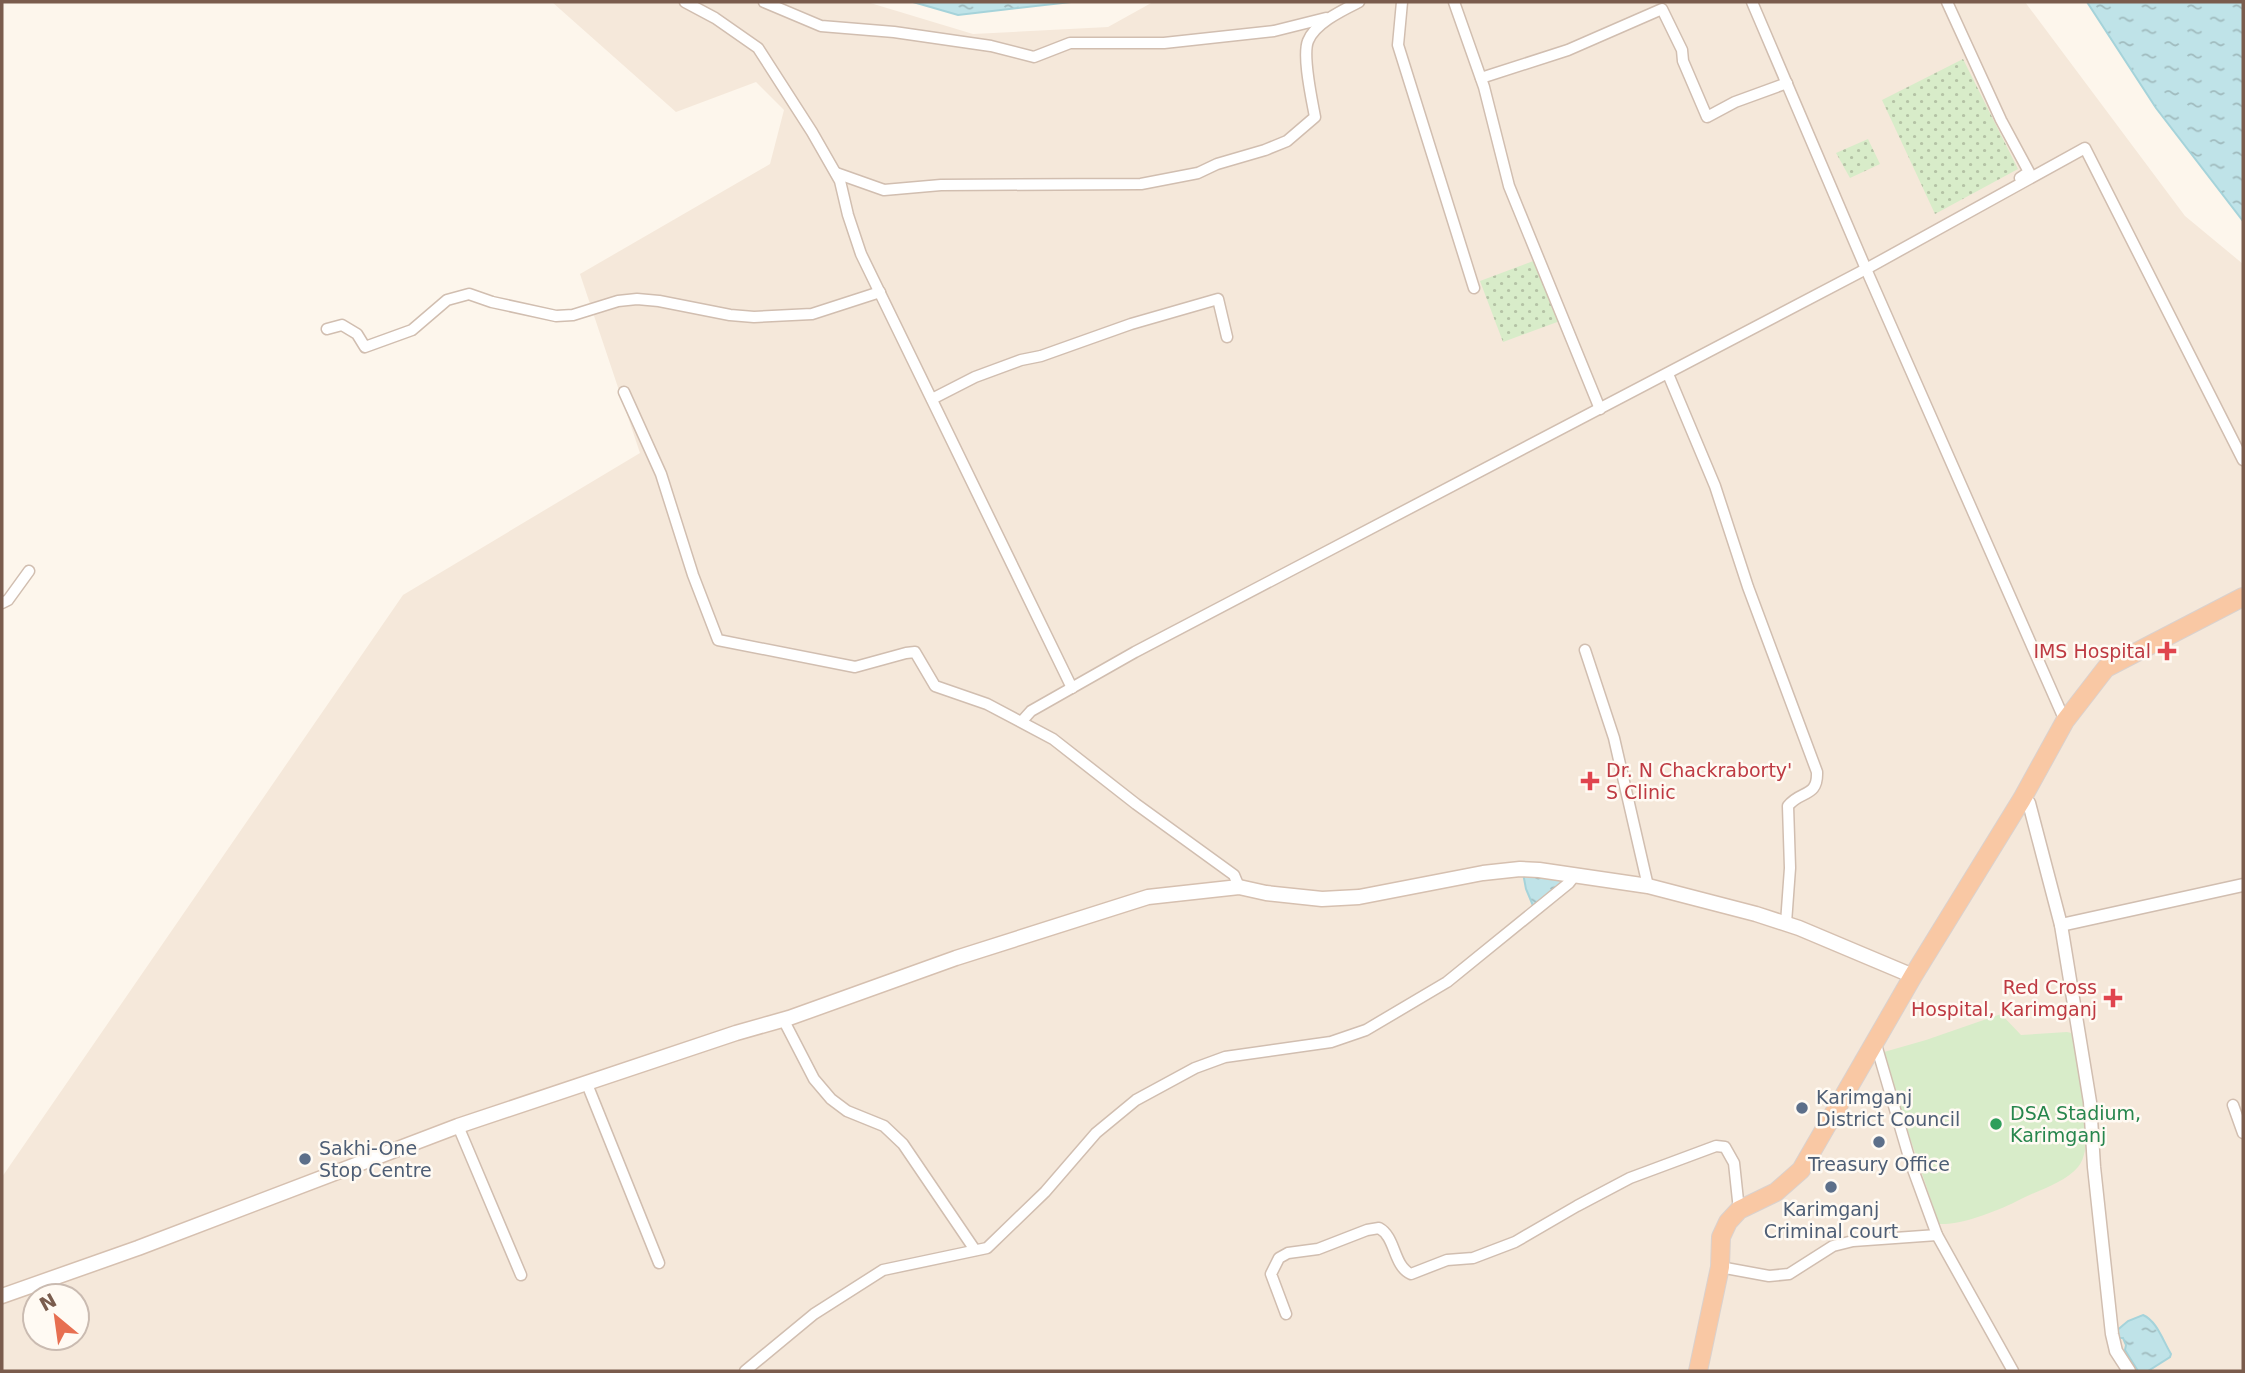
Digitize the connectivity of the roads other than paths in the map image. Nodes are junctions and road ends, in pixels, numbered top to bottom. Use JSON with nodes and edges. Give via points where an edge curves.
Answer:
{"nodes":[{"id":1,"x":685,"y":2,"type":"edge"},
{"id":2,"x":764,"y":2,"type":"edge"},
{"id":3,"x":1359,"y":2,"type":"edge"},
{"id":4,"x":1402,"y":2,"type":"edge"},
{"id":5,"x":1454,"y":2,"type":"edge"},
{"id":6,"x":1752,"y":2,"type":"edge"},
{"id":7,"x":1947,"y":2,"type":"edge"},
{"id":8,"x":1660,"y":6,"type":"edge"},
{"id":9,"x":1328,"y":18,"type":"junction"},
{"id":10,"x":1481,"y":78,"type":"junction"},
{"id":11,"x":1787,"y":83,"type":"junction"},
{"id":12,"x":836,"y":173,"type":"junction"},
{"id":13,"x":1866,"y":269,"type":"junction"},
{"id":14,"x":1475,"y":288,"type":"dead end"},
{"id":15,"x":880,"y":292,"type":"junction"},
{"id":16,"x":327,"y":330,"type":"dead end"},
{"id":17,"x":1227,"y":337,"type":"dead end"},
{"id":18,"x":1668,"y":374,"type":"junction"},
{"id":19,"x":624,"y":392,"type":"dead end"},
{"id":20,"x":932,"y":399,"type":"junction"},
{"id":21,"x":1600,"y":409,"type":"junction"},
{"id":22,"x":2243,"y":460,"type":"edge"},
{"id":23,"x":29,"y":571,"type":"dead end"},
{"id":24,"x":2243,"y":597,"type":"edge"},
{"id":25,"x":2,"y":603,"type":"edge"},
{"id":26,"x":1585,"y":650,"type":"dead end"},
{"id":27,"x":1072,"y":688,"type":"junction"},
{"id":28,"x":1022,"y":721,"type":"junction"},
{"id":29,"x":2064,"y":721,"type":"junction"},
{"id":30,"x":2022,"y":799,"type":"junction"},
{"id":31,"x":1576,"y":874,"type":"junction"},
{"id":32,"x":2243,"y":885,"type":"edge"},
{"id":33,"x":1648,"y":886,"type":"junction"},
{"id":34,"x":1239,"y":887,"type":"junction"},
{"id":35,"x":1786,"y":923,"type":"junction"},
{"id":36,"x":2061,"y":925,"type":"junction"},
{"id":37,"x":1913,"y":976,"type":"junction"},
{"id":38,"x":783,"y":1019,"type":"junction"},
{"id":39,"x":1875,"y":1041,"type":"junction"},
{"id":40,"x":587,"y":1084,"type":"junction"},
{"id":41,"x":2234,"y":1105,"type":"dead end"},
{"id":42,"x":458,"y":1126,"type":"junction"},
{"id":43,"x":2243,"y":1133,"type":"edge"},
{"id":44,"x":1739,"y":1210,"type":"junction"},
{"id":45,"x":1937,"y":1235,"type":"junction"},
{"id":46,"x":975,"y":1250,"type":"junction"},
{"id":47,"x":659,"y":1262,"type":"dead end"},
{"id":48,"x":1720,"y":1267,"type":"junction"},
{"id":49,"x":521,"y":1275,"type":"dead end"},
{"id":50,"x":2,"y":1296,"type":"edge"},
{"id":51,"x":1286,"y":1314,"type":"dead end"},
{"id":52,"x":745,"y":1371,"type":"edge"},
{"id":53,"x":1698,"y":1371,"type":"edge"},
{"id":54,"x":2014,"y":1371,"type":"edge"},
{"id":55,"x":2129,"y":1371,"type":"edge"}],
"edges":[{"from":1,"to":12,"type":"street","via":[[758,48]]},
{"from":2,"to":9,"type":"street","via":[[821,26],[894,32],[1034,57],[1070,43],[1164,43],[1275,31]]},
{"from":3,"to":9,"type":"street"},
{"from":4,"to":14,"type":"street","via":[[1398,45]]},
{"from":5,"to":10,"type":"street"},
{"from":6,"to":11,"type":"street"},
{"from":7,"to":13,"type":"street","via":[[2029,172],[1979,206]]},
{"from":8,"to":10,"type":"street","via":[[1557,54]]},
{"from":8,"to":11,"type":"street","via":[[1707,117]]},
{"from":9,"to":12,"type":"street","via":[[1308,41],[1307,74],[1315,117],[1287,141],[1198,173],[1141,184],[941,185],[884,190]]},
{"from":10,"to":21,"type":"street","via":[[1509,186]]},
{"from":11,"to":13,"type":"street"},
{"from":12,"to":15,"type":"street","via":[[861,254]]},
{"from":13,"to":18,"type":"street"},
{"from":13,"to":22,"type":"street","via":[[2085,148]]},
{"from":13,"to":29,"type":"street"},
{"from":15,"to":16,"type":"street","via":[[812,314],[754,317],[637,299],[556,316],[469,294],[447,300],[412,330],[365,347],[357,334],[342,325]]},
{"from":15,"to":20,"type":"street"},
{"from":17,"to":20,"type":"street","via":[[1218,299],[1021,360]]},
{"from":18,"to":21,"type":"street"},
{"from":18,"to":35,"type":"street","via":[[1716,486],[1817,772],[1812,790],[1788,806]]},
{"from":19,"to":28,"type":"street","via":[[662,474],[718,640],[855,667],[915,652],[935,686]]},
{"from":20,"to":27,"type":"street"},
{"from":21,"to":27,"type":"street"},
{"from":23,"to":25,"type":"street"},
{"from":24,"to":29,"type":"highway","via":[[2106,668]]},
{"from":26,"to":33,"type":"street","via":[[1614,738]]},
{"from":27,"to":28,"type":"street"},
{"from":28,"to":34,"type":"street","via":[[1053,739],[1234,875]]},
{"from":29,"to":30,"type":"highway"},
{"from":30,"to":36,"type":"street","via":[[2029,803]]},
{"from":30,"to":37,"type":"highway"},
{"from":31,"to":33,"type":"main road"},
{"from":31,"to":34,"type":"main road","via":[[1520,869],[1359,897],[1322,899]]},
{"from":31,"to":46,"type":"street","via":[[1447,982],[1366,1030],[1331,1042],[1226,1057],[1136,1100],[1096,1133],[1045,1192],[987,1248]]},
{"from":32,"to":36,"type":"street"},
{"from":33,"to":35,"type":"main road"},
{"from":34,"to":38,"type":"main road","via":[[1148,897]]},
{"from":35,"to":37,"type":"main road"},
{"from":36,"to":55,"type":"street","via":[[2090,1102],[2112,1334]]},
{"from":37,"to":39,"type":"highway"},
{"from":38,"to":40,"type":"main road"},
{"from":38,"to":46,"type":"street","via":[[814,1079],[847,1111],[884,1126],[903,1144]]},
{"from":39,"to":44,"type":"highway","via":[[1801,1170],[1776,1192]]},
{"from":39,"to":45,"type":"street"},
{"from":40,"to":42,"type":"main road"},
{"from":40,"to":47,"type":"street"},
{"from":41,"to":43,"type":"street"},
{"from":42,"to":49,"type":"street"},
{"from":42,"to":50,"type":"main road"},
{"from":44,"to":48,"type":"highway","via":[[1721,1237]]},
{"from":44,"to":51,"type":"street","via":[[1734,1163],[1725,1147],[1716,1146],[1630,1178],[1515,1242],[1411,1274],[1404,1271],[1379,1228],[1289,1254],[1279,1258],[1271,1274]]},
{"from":45,"to":48,"type":"street","via":[[1843,1243],[1789,1275]]},
{"from":45,"to":54,"type":"street"},
{"from":46,"to":52,"type":"street","via":[[883,1270],[814,1314]]},
{"from":48,"to":53,"type":"highway"}]}
